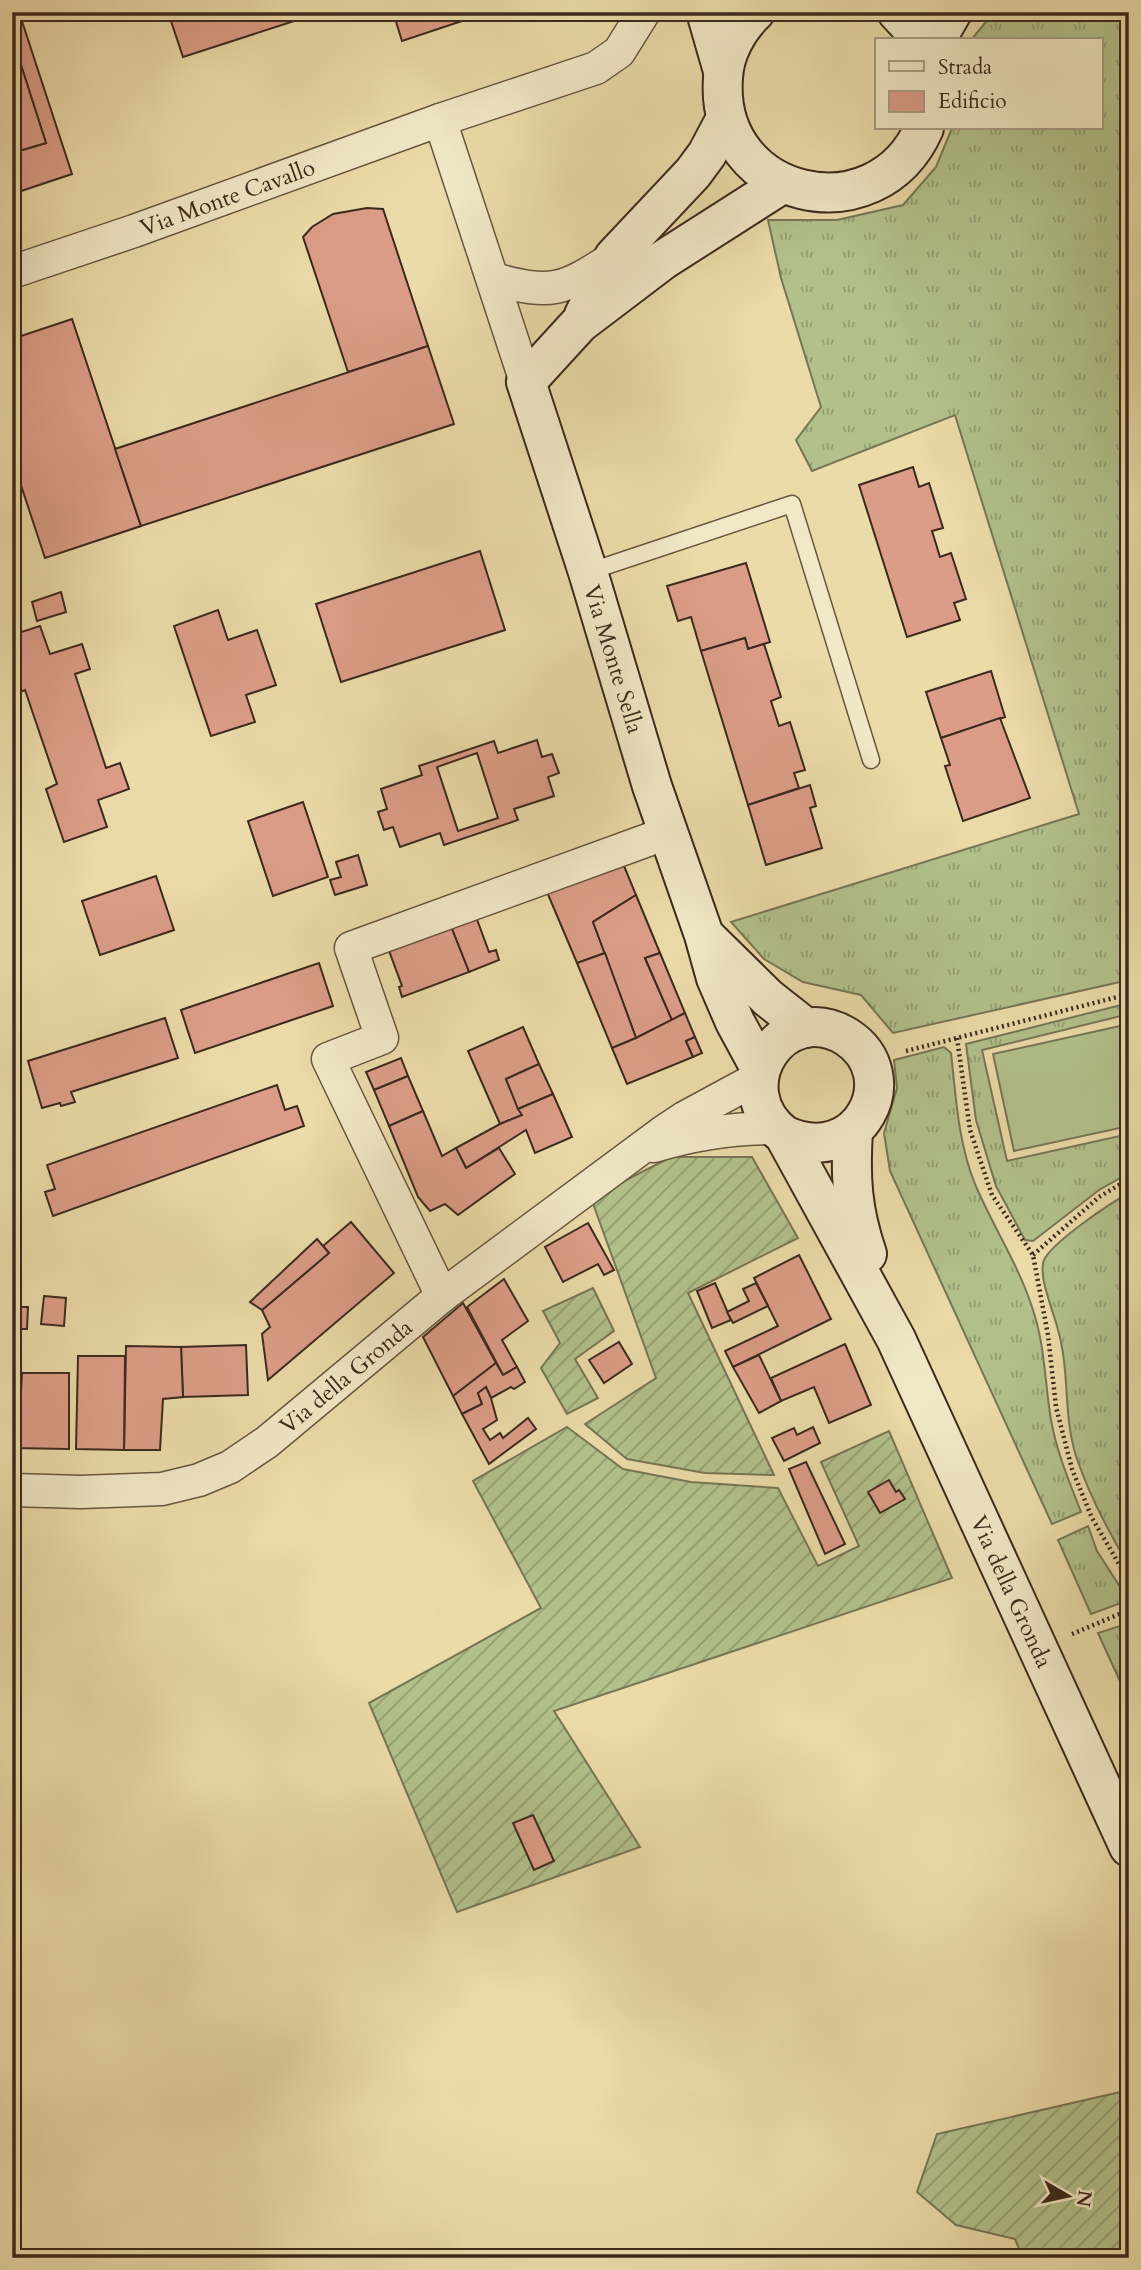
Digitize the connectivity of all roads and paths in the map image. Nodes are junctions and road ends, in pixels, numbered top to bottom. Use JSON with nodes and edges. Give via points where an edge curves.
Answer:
{"nodes":[{"id":1,"x":643,"y":12,"type":"edge"},
{"id":2,"x":706,"y":12,"type":"edge"},
{"id":3,"x":755,"y":12,"type":"edge"},
{"id":4,"x":897,"y":12,"type":"edge"},
{"id":5,"x":952,"y":12,"type":"edge"},
{"id":6,"x":918,"y":38,"type":"edge"},
{"id":7,"x":937,"y":38,"type":"edge"},
{"id":8,"x":723,"y":71,"type":"junction"},
{"id":9,"x":440,"y":120,"type":"junction"},
{"id":10,"x":725,"y":120,"type":"junction"},
{"id":11,"x":923,"y":130,"type":"edge"},
{"id":12,"x":782,"y":184,"type":"junction"},
{"id":13,"x":614,"y":257,"type":"junction"},
{"id":14,"x":12,"y":272,"type":"edge"},
{"id":15,"x":493,"y":279,"type":"junction"},
{"id":16,"x":580,"y":323,"type":"junction"},
{"id":17,"x":526,"y":382,"type":"junction"},
{"id":18,"x":588,"y":572,"type":"junction"},
{"id":19,"x":871,"y":760,"type":"dead end"},
{"id":20,"x":667,"y":833,"type":"junction"},
{"id":21,"x":704,"y":935,"type":"junction"},
{"id":22,"x":1129,"y":994,"type":"edge"},
{"id":23,"x":806,"y":1028,"type":"junction"},
{"id":24,"x":957,"y":1038,"type":"junction"},
{"id":25,"x":868,"y":1061,"type":"junction"},
{"id":26,"x":759,"y":1073,"type":"junction"},
{"id":27,"x":779,"y":1131,"type":"junction"},
{"id":28,"x":853,"y":1131,"type":"junction"},
{"id":29,"x":639,"y":1150,"type":"junction"},
{"id":30,"x":1129,"y":1179,"type":"edge"},
{"id":31,"x":1033,"y":1255,"type":"junction"},
{"id":32,"x":442,"y":1296,"type":"junction"},
{"id":33,"x":895,"y":1339,"type":"junction"},
{"id":34,"x":12,"y":1490,"type":"edge"},
{"id":35,"x":1129,"y":1581,"type":"edge"},
{"id":36,"x":1129,"y":1610,"type":"edge"},
{"id":37,"x":1037,"y":1649,"type":"junction"},
{"id":38,"x":1129,"y":1847,"type":"edge"}],
"edges":[{"from":1,"to":9,"type":"street","name":"Via Monte Cavallo","via":[[619,52],[596,68]]},
{"from":2,"to":8,"type":"street"},
{"from":3,"to":8,"type":"street","via":[[731,46]]},
{"from":4,"to":6,"type":"street"},
{"from":5,"to":7,"type":"street"},
{"from":8,"to":10,"type":"street"},
{"from":9,"to":14,"type":"street","name":"Via Monte Cavallo"},
{"from":9,"to":15,"type":"street","name":"Via Monte Sella"},
{"from":10,"to":12,"type":"street","via":[[748,158]]},
{"from":10,"to":13,"type":"street","via":[[693,173]]},
{"from":11,"to":12,"type":"street","via":[[894,170],[867,185],[817,193]]},
{"from":12,"to":16,"type":"street","via":[[663,260]]},
{"from":13,"to":15,"type":"street","via":[[559,288],[533,289]]},
{"from":13,"to":16,"type":"street"},
{"from":15,"to":17,"type":"street","name":"Via Monte Sella"},
{"from":16,"to":17,"type":"street"},
{"from":17,"to":18,"type":"street","name":"Via Monte Sella"},
{"from":18,"to":19,"type":"lane","via":[[792,504]]},
{"from":18,"to":20,"type":"street","name":"Via Monte Sella"},
{"from":20,"to":21,"type":"street","name":"Via Monte Sella"},
{"from":20,"to":32,"type":"street","via":[[351,948],[382,1038],[328,1059]]},
{"from":21,"to":23,"type":"street","name":"Via Monte Sella"},
{"from":21,"to":26,"type":"street","name":"Via Monte Sella","via":[[724,999]]},
{"from":22,"to":24,"type":"path"},
{"from":23,"to":25,"type":"street","via":[[836,1031],[860,1048]]},
{"from":23,"to":26,"type":"street","via":[[778,1042]]},
{"from":24,"to":25,"type":"path"},
{"from":24,"to":31,"type":"path","via":[[970,1130],[992,1195]]},
{"from":25,"to":28,"type":"street","via":[[872,1101]]},
{"from":26,"to":27,"type":"street","via":[[764,1113]]},
{"from":26,"to":29,"type":"street","name":"Via della Gronda"},
{"from":27,"to":28,"type":"street","via":[[799,1142],[817,1144]]},
{"from":27,"to":29,"type":"street","name":"Via della Gronda","via":[[748,1128],[709,1133]]},
{"from":27,"to":33,"type":"street","name":"Via della Gronda"},
{"from":28,"to":33,"type":"street","name":"Via della Gronda","via":[[853,1205]]},
{"from":29,"to":32,"type":"street","name":"Via della Gronda"},
{"from":30,"to":31,"type":"path","via":[[1099,1197]]},
{"from":31,"to":35,"type":"path","via":[[1056,1407],[1072,1469],[1092,1518]]},
{"from":32,"to":34,"type":"street","name":"Via della Gronda","via":[[276,1435],[230,1467],[162,1489]]},
{"from":33,"to":37,"type":"street","name":"Via della Gronda"},
{"from":36,"to":37,"type":"path"},
{"from":37,"to":38,"type":"street","name":"Via della Gronda"}]}
